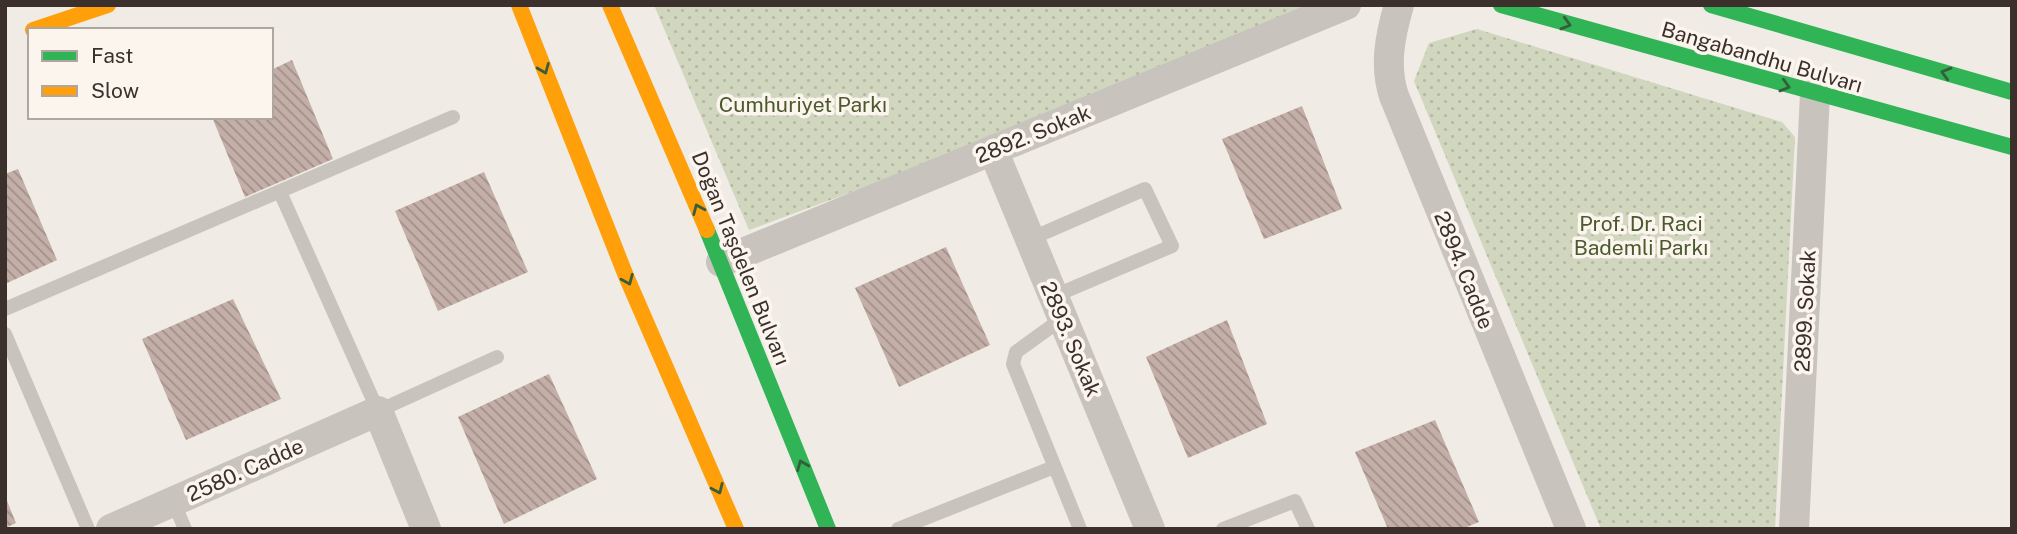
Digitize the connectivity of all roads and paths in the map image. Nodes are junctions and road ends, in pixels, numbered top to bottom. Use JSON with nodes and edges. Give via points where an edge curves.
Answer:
{"nodes":[{"id":1,"x":108,"y":5,"type":"edge"},
{"id":2,"x":519,"y":5,"type":"edge"},
{"id":3,"x":610,"y":5,"type":"edge"},
{"id":4,"x":1346,"y":5,"type":"edge"},
{"id":5,"x":1399,"y":5,"type":"edge"},
{"id":6,"x":1501,"y":5,"type":"edge"},
{"id":7,"x":1711,"y":5,"type":"edge"},
{"id":8,"x":39,"y":28,"type":"edge"},
{"id":9,"x":2012,"y":92,"type":"edge"},
{"id":10,"x":1815,"y":94,"type":"junction"},
{"id":11,"x":453,"y":117,"type":"dead end"},
{"id":12,"x":2012,"y":147,"type":"edge"},
{"id":13,"x":993,"y":150,"type":"junction"},
{"id":14,"x":280,"y":191,"type":"junction"},
{"id":15,"x":1030,"y":239,"type":"junction"},
{"id":16,"x":721,"y":262,"type":"junction"},
{"id":17,"x":1058,"y":307,"type":"junction"},
{"id":18,"x":5,"y":309,"type":"edge"},
{"id":19,"x":5,"y":334,"type":"edge"},
{"id":20,"x":497,"y":357,"type":"dead end"},
{"id":21,"x":378,"y":411,"type":"junction"},
{"id":22,"x":1054,"y":467,"type":"junction"},
{"id":23,"x":173,"y":501,"type":"junction"},
{"id":24,"x":1144,"y":527,"type":"edge"},
{"id":25,"x":88,"y":529,"type":"edge"},
{"id":26,"x":111,"y":529,"type":"edge"},
{"id":27,"x":185,"y":529,"type":"edge"},
{"id":28,"x":426,"y":529,"type":"edge"},
{"id":29,"x":736,"y":529,"type":"edge"},
{"id":30,"x":828,"y":529,"type":"edge"},
{"id":31,"x":898,"y":529,"type":"edge"},
{"id":32,"x":1080,"y":529,"type":"edge"},
{"id":33,"x":1223,"y":529,"type":"edge"},
{"id":34,"x":1308,"y":529,"type":"edge"},
{"id":35,"x":1571,"y":529,"type":"edge"},
{"id":36,"x":1794,"y":529,"type":"edge"}],
"edges":[{"from":1,"to":8,"type":"main road"},
{"from":2,"to":29,"type":"main road","one_way":true,"via":[[626,276]]},
{"from":16,"to":3,"type":"main road","name":"Doğan Taşdelen Bulvarı","one_way":true},
{"from":4,"to":13,"type":"street","name":"2892. Sokak"},
{"from":5,"to":35,"type":"street","name":"2894. Cadde","via":[[1388,60],[1394,96]]},
{"from":6,"to":10,"type":"main road","name":"Bangabandhu Bulvarı","one_way":true},
{"from":9,"to":7,"type":"main road","name":"Bangabandhu Bulvarı","one_way":true},
{"from":10,"to":12,"type":"main road","name":"Bangabandhu Bulvarı"},
{"from":10,"to":36,"type":"street","name":"2899. Sokak"},
{"from":11,"to":14,"type":"lane"},
{"from":13,"to":15,"type":"street","name":"2893. Sokak"},
{"from":13,"to":16,"type":"street","name":"2892. Sokak"},
{"from":14,"to":18,"type":"lane"},
{"from":14,"to":21,"type":"lane"},
{"from":15,"to":17,"type":"street","name":"2893. Sokak"},
{"from":15,"to":17,"type":"lane","via":[[1145,189],[1172,246]]},
{"from":30,"to":16,"type":"main road","name":"Doğan Taşdelen Bulvarı","one_way":true},
{"from":17,"to":22,"type":"lane","via":[[1013,360]]},
{"from":17,"to":24,"type":"street","name":"2893. Sokak"},
{"from":19,"to":25,"type":"lane"},
{"from":20,"to":21,"type":"lane"},
{"from":21,"to":23,"type":"street","name":"2580. Cadde"},
{"from":21,"to":28,"type":"street"},
{"from":22,"to":31,"type":"lane"},
{"from":22,"to":32,"type":"lane"},
{"from":23,"to":26,"type":"street","name":"2580. Cadde"},
{"from":23,"to":27,"type":"lane"},
{"from":33,"to":34,"type":"lane","via":[[1295,501]]}]}
